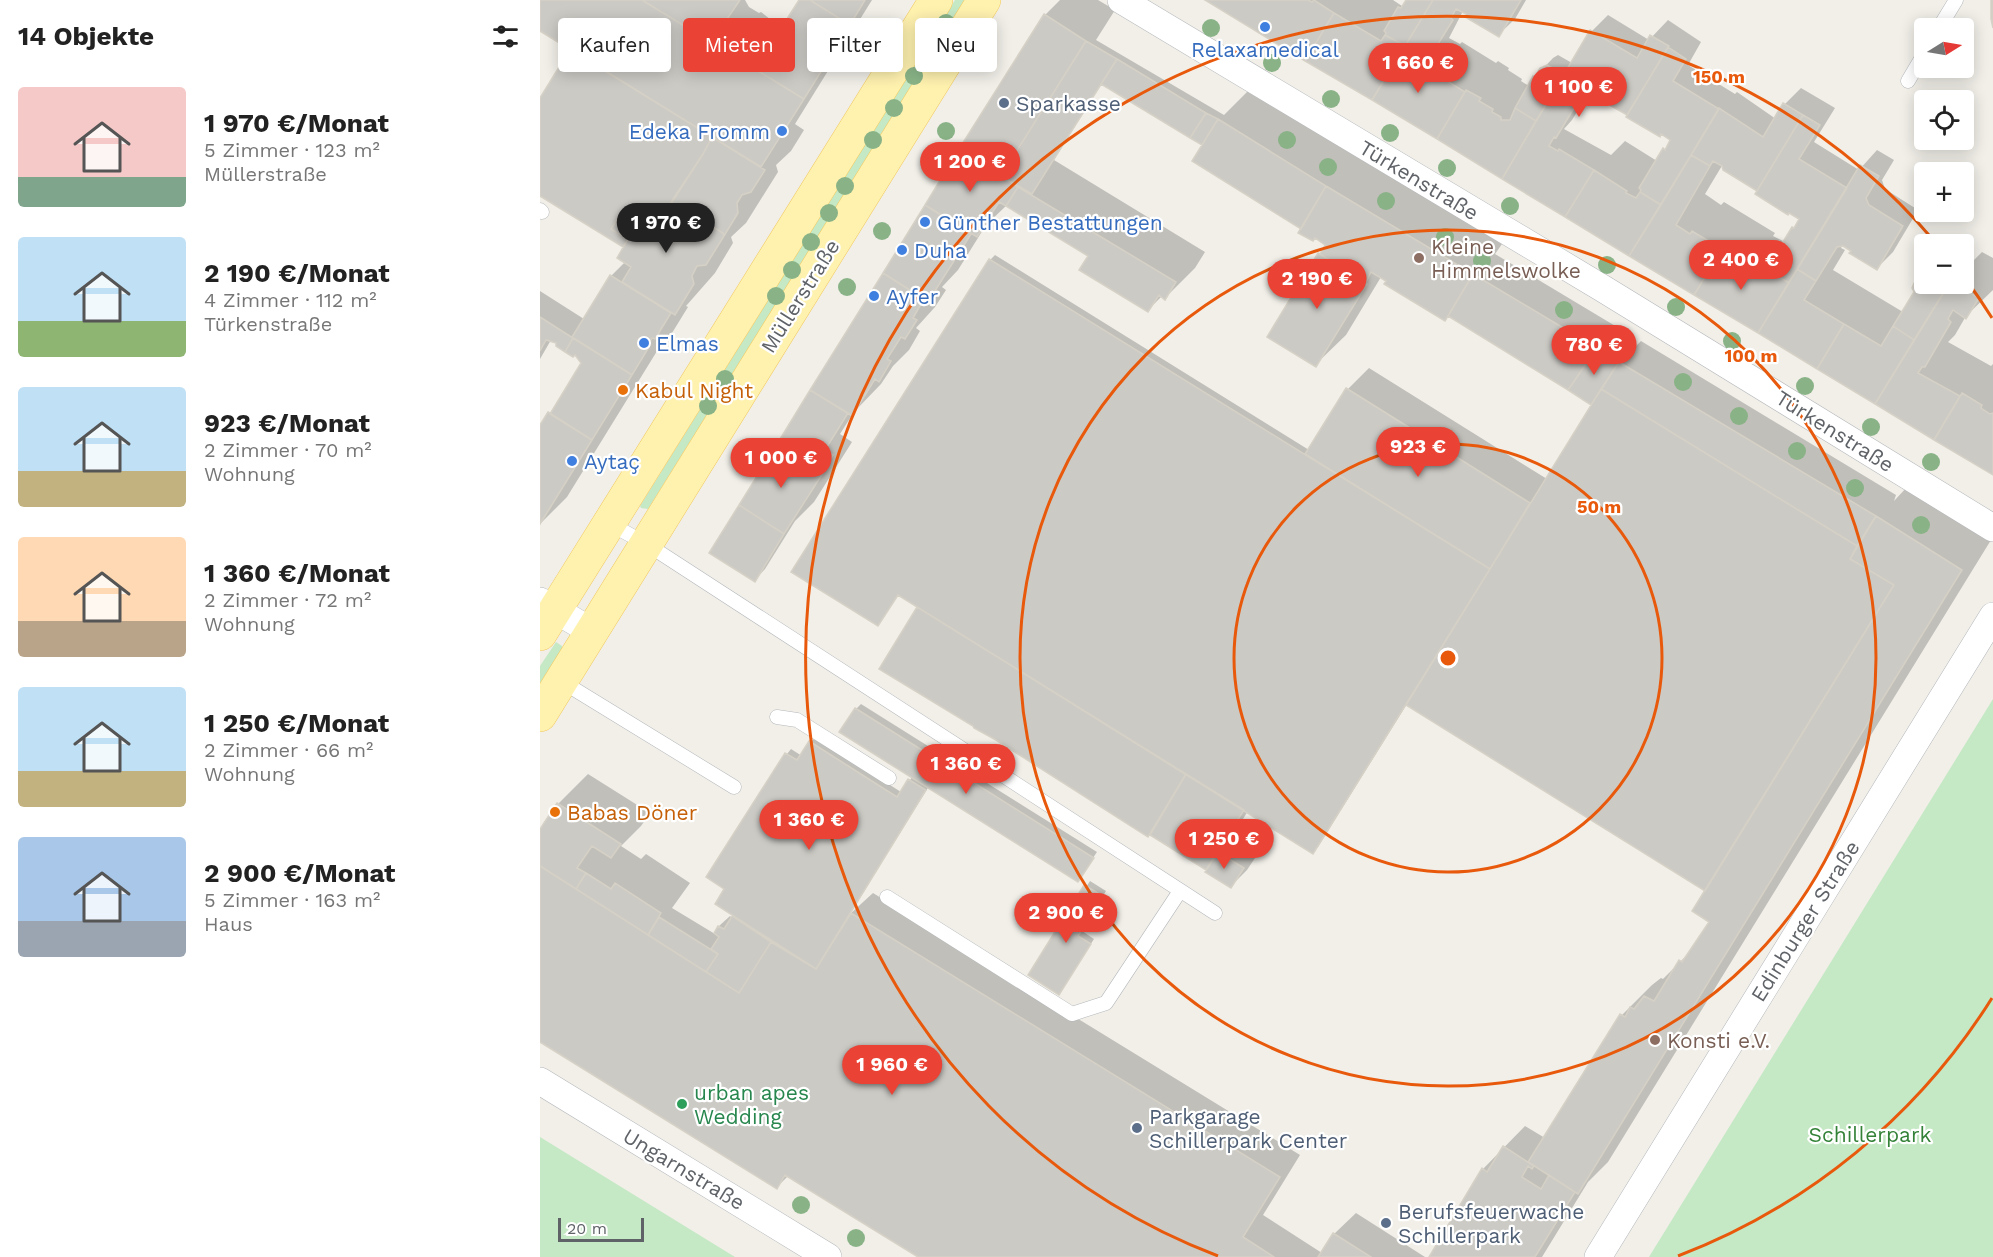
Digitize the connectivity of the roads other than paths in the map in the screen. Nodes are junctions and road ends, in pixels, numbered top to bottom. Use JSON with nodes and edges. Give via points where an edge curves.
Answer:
{"nodes":[{"id":1,"x":936,"y":0,"type":"edge"},
{"id":2,"x":984,"y":0,"type":"edge"},
{"id":3,"x":1122,"y":0,"type":"edge"},
{"id":4,"x":1956,"y":0,"type":"edge"},
{"id":5,"x":1946,"y":18,"type":"edge"},
{"id":6,"x":1914,"y":71,"type":"edge"},
{"id":7,"x":1908,"y":81,"type":"dead end"},
{"id":8,"x":610,"y":524,"type":"junction"},
{"id":9,"x":1993,"y":528,"type":"edge"},
{"id":10,"x":645,"y":543,"type":"junction"},
{"id":11,"x":545,"y":615,"type":"edge"},
{"id":12,"x":1993,"y":616,"type":"edge"},
{"id":13,"x":591,"y":631,"type":"junction"},
{"id":14,"x":561,"y":681,"type":"junction"},
{"id":15,"x":540,"y":715,"type":"edge"},
{"id":16,"x":777,"y":717,"type":"dead end"},
{"id":17,"x":890,"y":778,"type":"dead end"},
{"id":18,"x":734,"y":787,"type":"dead end"},
{"id":19,"x":1180,"y":891,"type":"junction"},
{"id":20,"x":887,"y":897,"type":"dead end"},
{"id":21,"x":1215,"y":914,"type":"dead end"},
{"id":22,"x":540,"y":1081,"type":"edge"},
{"id":23,"x":828,"y":1257,"type":"edge"},
{"id":24,"x":1598,"y":1257,"type":"edge"}],
"edges":[{"from":1,"to":8,"type":"main road","name":"Müllerstraße"},
{"from":2,"to":10,"type":"main road","name":"Müllerstraße"},
{"from":3,"to":9,"type":"street","name":"Türkenstraße"},
{"from":4,"to":5,"type":"lane"},
{"from":6,"to":7,"type":"lane"},
{"from":8,"to":10,"type":"lane"},
{"from":8,"to":11,"type":"main road","name":"Müllerstraße"},
{"from":10,"to":13,"type":"main road","name":"Müllerstraße"},
{"from":10,"to":19,"type":"lane"},
{"from":11,"to":13,"type":"street"},
{"from":12,"to":24,"type":"street","name":"Edinburger Straße"},
{"from":13,"to":14,"type":"main road","name":"Müllerstraße"},
{"from":14,"to":15,"type":"main road","name":"Müllerstraße"},
{"from":14,"to":18,"type":"lane"},
{"from":16,"to":17,"type":"lane","via":[[797,720]]},
{"from":19,"to":20,"type":"lane","via":[[1106,1003],[1072,1014]]},
{"from":19,"to":21,"type":"lane"},
{"from":22,"to":23,"type":"street","name":"Ungarnstraße"}]}
